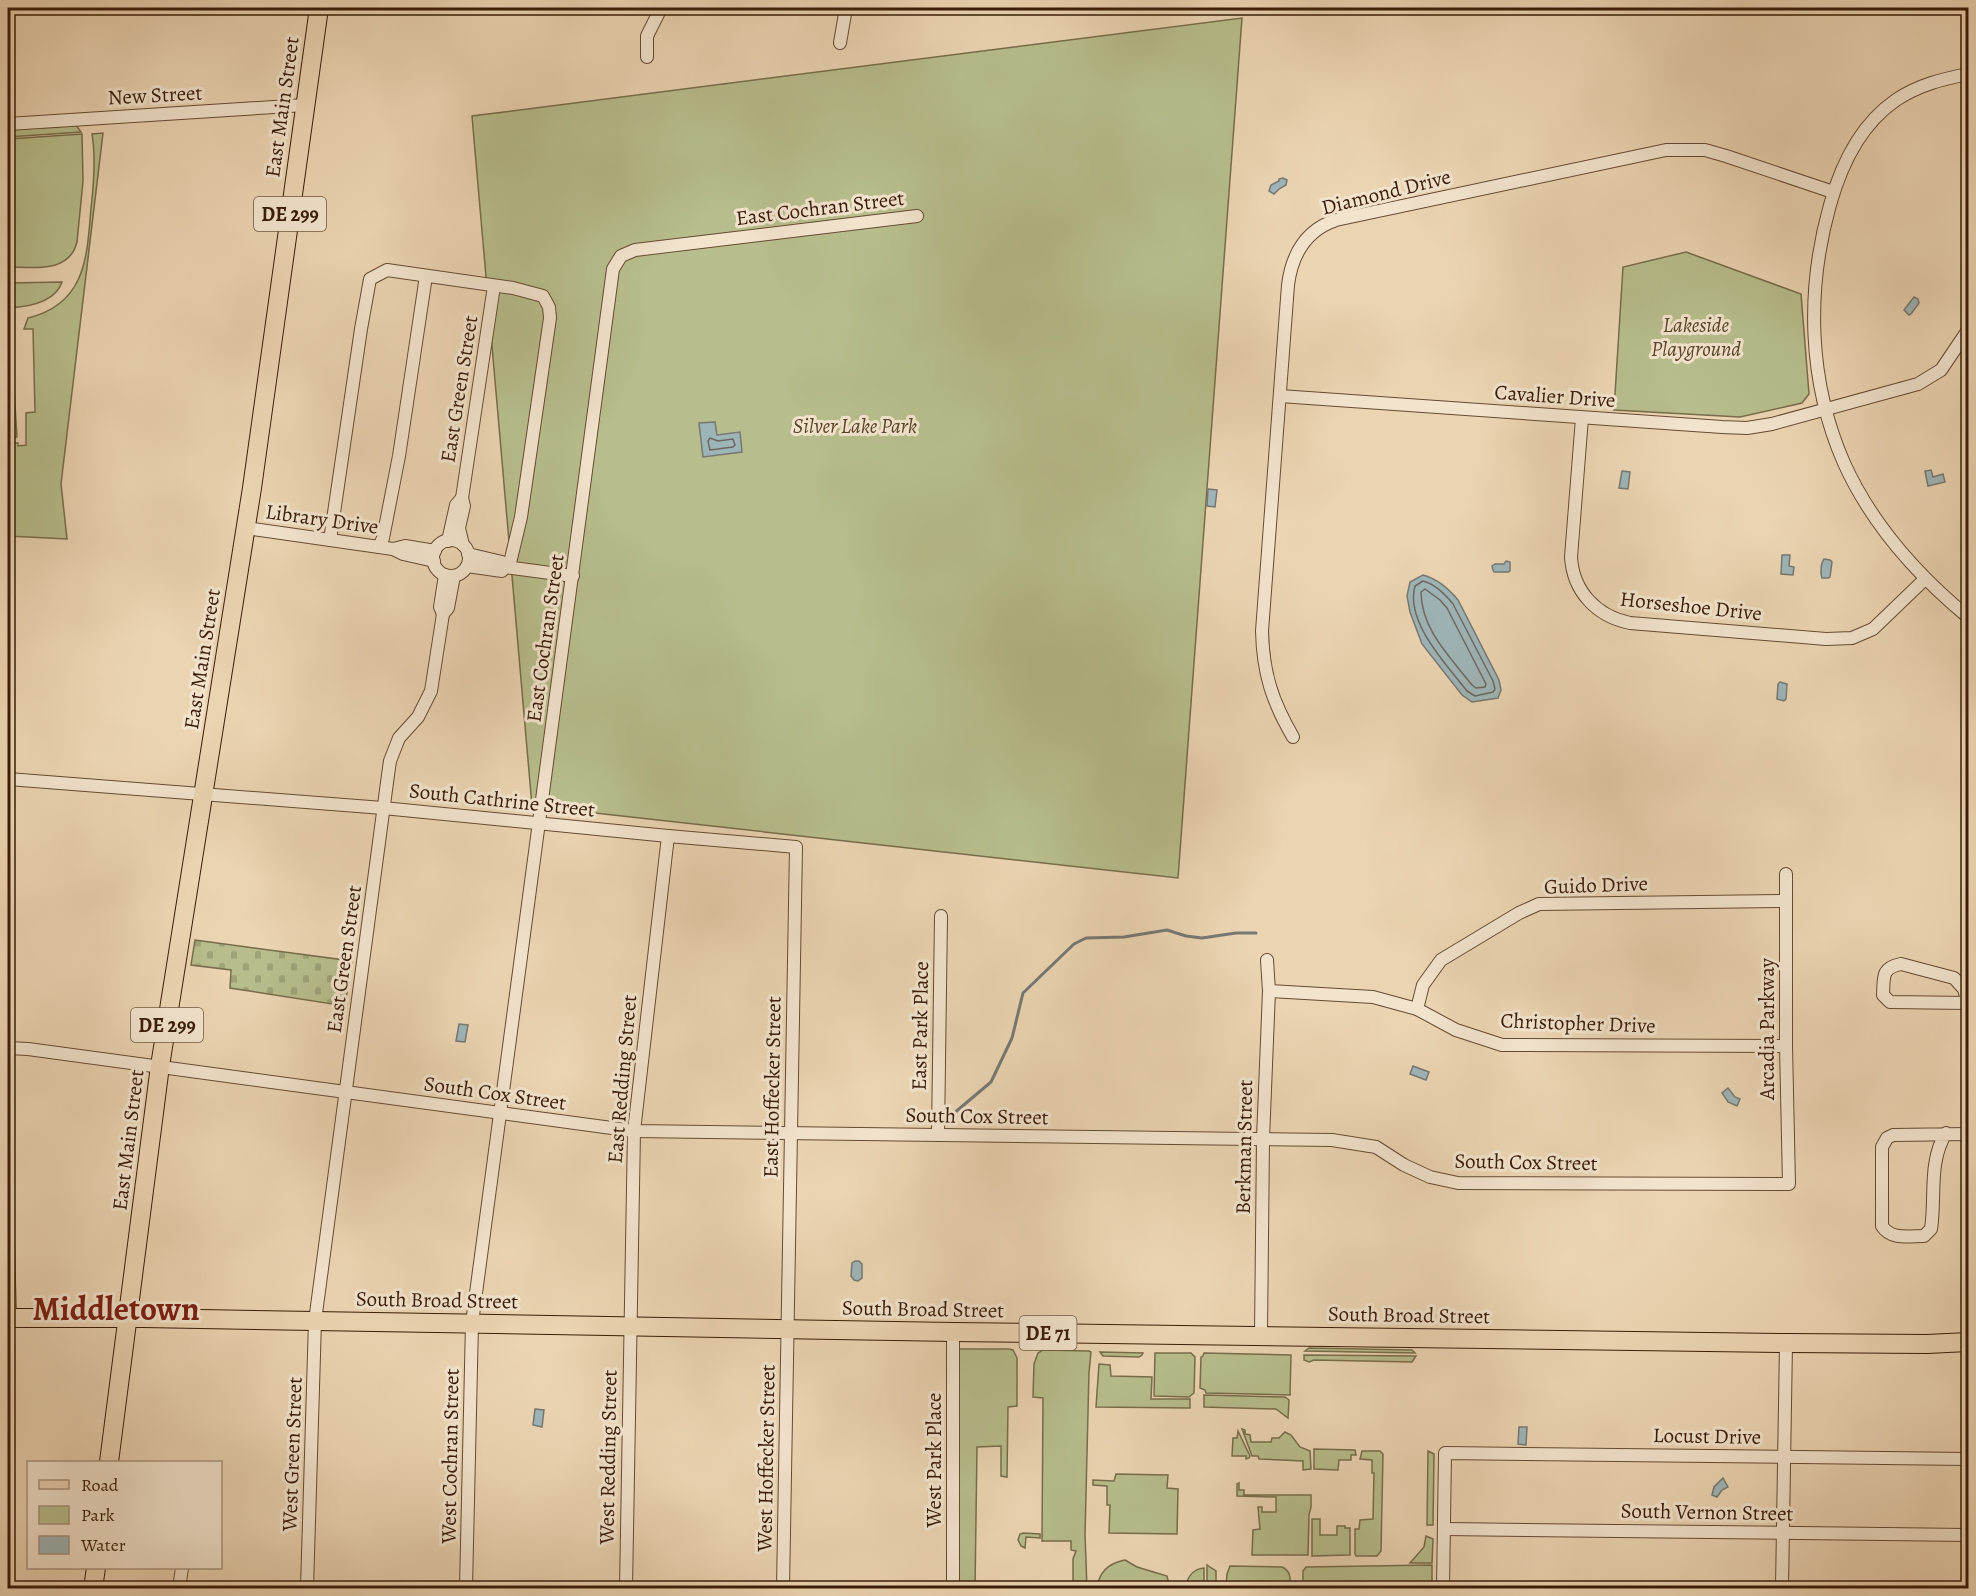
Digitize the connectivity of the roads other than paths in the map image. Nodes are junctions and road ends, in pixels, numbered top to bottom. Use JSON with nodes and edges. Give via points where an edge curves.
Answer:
{"nodes":[{"id":1,"x":319,"y":8,"type":"edge"},
{"id":2,"x":661,"y":8,"type":"edge"},
{"id":3,"x":846,"y":8,"type":"edge"},
{"id":4,"x":840,"y":43,"type":"dead end"},
{"id":5,"x":647,"y":57,"type":"dead end"},
{"id":6,"x":1968,"y":74,"type":"edge"},
{"id":7,"x":305,"y":105,"type":"junction"},
{"id":8,"x":8,"y":124,"type":"edge"},
{"id":9,"x":1833,"y":192,"type":"junction"},
{"id":10,"x":917,"y":216,"type":"dead end"},
{"id":11,"x":426,"y":276,"type":"junction"},
{"id":12,"x":494,"y":286,"type":"junction"},
{"id":13,"x":1968,"y":330,"type":"edge"},
{"id":14,"x":1280,"y":396,"type":"junction"},
{"id":15,"x":1825,"y":410,"type":"junction"},
{"id":16,"x":1582,"y":418,"type":"junction"},
{"id":17,"x":462,"y":498,"type":"junction"},
{"id":18,"x":246,"y":528,"type":"junction"},
{"id":19,"x":330,"y":540,"type":"junction"},
{"id":20,"x":448,"y":541,"type":"junction"},
{"id":21,"x":379,"y":547,"type":"junction"},
{"id":22,"x":466,"y":555,"type":"junction"},
{"id":23,"x":435,"y":556,"type":"junction"},
{"id":24,"x":507,"y":567,"type":"junction"},
{"id":25,"x":449,"y":575,"type":"junction"},
{"id":26,"x":573,"y":576,"type":"junction"},
{"id":27,"x":1925,"y":579,"type":"junction"},
{"id":28,"x":1968,"y":617,"type":"edge"},
{"id":29,"x":1293,"y":737,"type":"dead end"},
{"id":30,"x":8,"y":779,"type":"edge"},
{"id":31,"x":203,"y":793,"type":"junction"},
{"id":32,"x":383,"y":807,"type":"junction"},
{"id":33,"x":540,"y":822,"type":"junction"},
{"id":34,"x":668,"y":836,"type":"junction"},
{"id":35,"x":796,"y":847,"type":"joint"},
{"id":36,"x":1786,"y":874,"type":"dead end"},
{"id":37,"x":1786,"y":902,"type":"junction"},
{"id":38,"x":941,"y":916,"type":"dead end"},
{"id":39,"x":1268,"y":960,"type":"dead end"},
{"id":40,"x":1269,"y":991,"type":"junction"},
{"id":41,"x":1968,"y":1003,"type":"edge"},
{"id":42,"x":1417,"y":1009,"type":"junction"},
{"id":43,"x":1786,"y":1046,"type":"junction"},
{"id":44,"x":8,"y":1048,"type":"edge"},
{"id":45,"x":160,"y":1066,"type":"junction"},
{"id":46,"x":346,"y":1092,"type":"junction"},
{"id":47,"x":500,"y":1113,"type":"junction"},
{"id":48,"x":634,"y":1131,"type":"junction"},
{"id":49,"x":1946,"y":1133,"type":"junction"},
{"id":50,"x":791,"y":1134,"type":"junction"},
{"id":51,"x":1968,"y":1134,"type":"edge"},
{"id":52,"x":938,"y":1136,"type":"junction"},
{"id":53,"x":1263,"y":1139,"type":"junction"},
{"id":54,"x":1789,"y":1184,"type":"joint"},
{"id":55,"x":8,"y":1243,"type":"edge"},
{"id":56,"x":9,"y":1318,"type":"edge"},
{"id":57,"x":128,"y":1318,"type":"junction"},
{"id":58,"x":315,"y":1320,"type":"junction"},
{"id":59,"x":472,"y":1323,"type":"junction"},
{"id":60,"x":630,"y":1326,"type":"junction"},
{"id":61,"x":788,"y":1329,"type":"junction"},
{"id":62,"x":953,"y":1332,"type":"junction"},
{"id":63,"x":1261,"y":1335,"type":"junction"},
{"id":64,"x":1968,"y":1342,"type":"edge"},
{"id":65,"x":1786,"y":1343,"type":"junction"},
{"id":66,"x":1785,"y":1457,"type":"junction"},
{"id":67,"x":1968,"y":1459,"type":"edge"},
{"id":68,"x":109,"y":1461,"type":"edge"},
{"id":69,"x":1444,"y":1529,"type":"junction"},
{"id":70,"x":1783,"y":1532,"type":"junction"},
{"id":71,"x":1968,"y":1535,"type":"edge"},
{"id":72,"x":96,"y":1569,"type":"edge"},
{"id":73,"x":182,"y":1569,"type":"edge"},
{"id":74,"x":93,"y":1588,"type":"edge"},
{"id":75,"x":179,"y":1588,"type":"edge"},
{"id":76,"x":307,"y":1588,"type":"edge"},
{"id":77,"x":466,"y":1588,"type":"edge"},
{"id":78,"x":626,"y":1588,"type":"edge"},
{"id":79,"x":783,"y":1588,"type":"edge"},
{"id":80,"x":953,"y":1588,"type":"edge"},
{"id":81,"x":1443,"y":1588,"type":"edge"},
{"id":82,"x":1782,"y":1588,"type":"edge"}],
"edges":[{"from":1,"to":7,"type":"main road","name":"East Main Street","number":"DE 299"},
{"from":2,"to":5,"type":"street","via":[[647,36]]},
{"from":3,"to":4,"type":"street"},
{"from":6,"to":9,"type":"street","via":[[1909,92],[1887,108],[1856,143]]},
{"from":7,"to":8,"type":"street","name":"New Street"},
{"from":7,"to":18,"type":"main road","name":"East Main Street","number":"DE 299"},
{"from":9,"to":14,"type":"street","name":"Diamond Drive","via":[[1705,150],[1666,150],[1327,223],[1299,247],[1290,271]]},
{"from":9,"to":15,"type":"street","via":[[1814,283],[1816,363]]},
{"from":10,"to":26,"type":"street","name":"East Cochran Street","via":[[643,248],[621,256],[613,269]]},
{"from":11,"to":12,"type":"street"},
{"from":11,"to":19,"type":"street","via":[[387,270],[370,279]]},
{"from":11,"to":21,"type":"street","via":[[399,456]]},
{"from":12,"to":17,"type":"street","name":"East Green Street"},
{"from":12,"to":24,"type":"street","via":[[543,296],[550,318],[521,517]]},
{"from":13,"to":15,"type":"street","name":"Cavalier Drive","via":[[1950,359],[1932,377]]},
{"from":14,"to":16,"type":"street","name":"Cavalier Drive"},
{"from":14,"to":29,"type":"street","name":"Diamond Drive","via":[[1263,649],[1273,698]]},
{"from":15,"to":16,"type":"street","name":"Cavalier Drive","via":[[1747,428]]},
{"from":15,"to":27,"type":"street","via":[[1843,461],[1870,512]]},
{"from":16,"to":27,"type":"street","name":"Horseshoe Drive","via":[[1571,568],[1580,590],[1608,617],[1630,623],[1852,638],[1873,629]]},
{"from":17,"to":20,"type":"street","via":[[456,505]]},
{"from":17,"to":22,"type":"street","via":[[459,528]]},
{"from":18,"to":19,"type":"street","name":"Library Drive"},
{"from":18,"to":31,"type":"main road","name":"East Main Street","number":"DE 299"},
{"from":19,"to":21,"type":"street","name":"Library Drive"},
{"from":20,"to":22,"type":"street","via":[[458,542]]},
{"from":20,"to":23,"type":"street","via":[[438,546]]},
{"from":21,"to":23,"type":"street","name":"Library Drive","via":[[405,546]]},
{"from":22,"to":24,"type":"street","via":[[502,571]]},
{"from":22,"to":25,"type":"street","via":[[459,574]]},
{"from":23,"to":25,"type":"street","via":[[438,569]]},
{"from":24,"to":26,"type":"street"},
{"from":25,"to":32,"type":"street","name":"East Green Street","via":[[440,607],[443,614],[431,691],[418,717],[394,749]]},
{"from":26,"to":33,"type":"street","name":"East Cochran Street"},
{"from":27,"to":28,"type":"street"},
{"from":30,"to":31,"type":"street","name":"South Cathrine Street"},
{"from":31,"to":32,"type":"street","name":"South Cathrine Street"},
{"from":31,"to":45,"type":"main road","name":"East Main Street","number":"DE 299"},
{"from":32,"to":33,"type":"street","name":"South Cathrine Street"},
{"from":32,"to":46,"type":"street","name":"East Green Street"},
{"from":33,"to":34,"type":"street","name":"South Cathrine Street"},
{"from":33,"to":47,"type":"street","name":"East Cochran Street"},
{"from":34,"to":35,"type":"street","name":"South Cathrine Street"},
{"from":34,"to":48,"type":"street","name":"East Redding Street"},
{"from":35,"to":50,"type":"street","name":"East Hoffecker Street"},
{"from":36,"to":37,"type":"street","name":"Arcadia Parkway"},
{"from":37,"to":42,"type":"street","name":"Guido Drive","via":[[1539,904],[1441,960],[1423,985]]},
{"from":37,"to":43,"type":"street","name":"Arcadia Parkway"},
{"from":38,"to":52,"type":"street","name":"East Park Place"},
{"from":39,"to":40,"type":"street","name":"Berkman Street"},
{"from":40,"to":42,"type":"street","name":"Christopher Drive","via":[[1372,997]]},
{"from":40,"to":53,"type":"street","name":"Berkman Street"},
{"from":41,"to":41,"type":"street","via":[[1890,1002],[1883,995],[1884,974],[1891,966],[1901,964],[1954,978],[1964,989]]},
{"from":42,"to":43,"type":"street","name":"Christopher Drive","via":[[1456,1030],[1502,1045]]},
{"from":43,"to":54,"type":"street","name":"Arcadia Parkway"},
{"from":44,"to":45,"type":"street","name":"South Cox Street"},
{"from":45,"to":46,"type":"street","name":"South Cox Street"},
{"from":45,"to":57,"type":"main road","name":"East Main Street","number":"DE 299"},
{"from":46,"to":47,"type":"street","name":"South Cox Street"},
{"from":46,"to":58,"type":"street","name":"East Green Street"},
{"from":47,"to":48,"type":"street","name":"South Cox Street"},
{"from":47,"to":59,"type":"street","name":"East Cochran Street"},
{"from":48,"to":50,"type":"street","name":"South Cox Street"},
{"from":48,"to":60,"type":"street","name":"East Redding Street"},
{"from":49,"to":49,"type":"street","via":[[1893,1135],[1882,1147],[1882,1226],[1893,1236],[1923,1236],[1931,1229],[1935,1159]]},
{"from":49,"to":51,"type":"street"},
{"from":50,"to":52,"type":"street","name":"South Cox Street"},
{"from":50,"to":61,"type":"street","name":"East Hoffecker Street"},
{"from":52,"to":53,"type":"street","name":"South Cox Street"},
{"from":53,"to":54,"type":"street","name":"South Cox Street","via":[[1332,1140],[1376,1147],[1430,1177],[1458,1182]]},
{"from":53,"to":63,"type":"street","name":"Berkman Street"},
{"from":55,"to":56,"type":"street"},
{"from":56,"to":57,"type":"main road","number":"DE 71"},
{"from":57,"to":58,"type":"main road","name":"South Broad Street","number":"DE 71"},
{"from":57,"to":68,"type":"main road","number":"DE 299"},
{"from":58,"to":59,"type":"main road","name":"South Broad Street","number":"DE 71"},
{"from":58,"to":76,"type":"street","name":"West Green Street"},
{"from":59,"to":60,"type":"main road","name":"South Broad Street","number":"DE 71"},
{"from":59,"to":77,"type":"street","name":"West Cochran Street"},
{"from":60,"to":61,"type":"main road","name":"South Broad Street","number":"DE 71"},
{"from":60,"to":78,"type":"street","name":"West Redding Street"},
{"from":61,"to":62,"type":"main road","name":"South Broad Street","number":"DE 71"},
{"from":61,"to":79,"type":"street","name":"West Hoffecker Street"},
{"from":62,"to":63,"type":"main road","name":"South Broad Street","number":"DE 71"},
{"from":62,"to":80,"type":"street","name":"West Park Place"},
{"from":63,"to":65,"type":"main road","name":"South Broad Street","number":"DE 71"},
{"from":64,"to":65,"type":"main road","name":"South Broad Street","number":"DE 71"},
{"from":65,"to":66,"type":"street"},
{"from":66,"to":67,"type":"street","name":"Locust Drive"},
{"from":66,"to":69,"type":"street","name":"Locust Drive","via":[[1445,1453]]},
{"from":66,"to":70,"type":"street"},
{"from":69,"to":70,"type":"street","name":"South Vernon Street"},
{"from":69,"to":81,"type":"street"},
{"from":70,"to":71,"type":"street","name":"South Vernon Street"},
{"from":70,"to":82,"type":"street"},
{"from":72,"to":74,"type":"main road"},
{"from":73,"to":75,"type":"street"}]}
